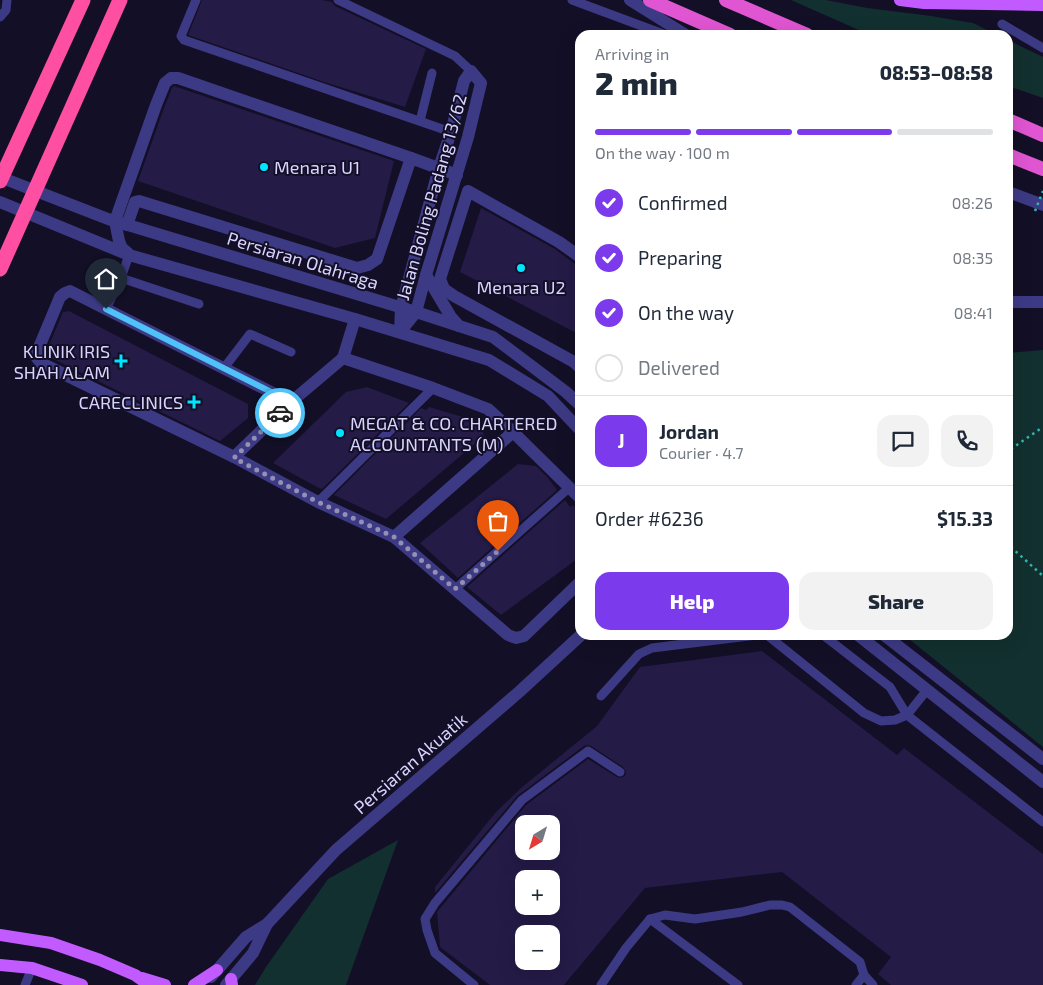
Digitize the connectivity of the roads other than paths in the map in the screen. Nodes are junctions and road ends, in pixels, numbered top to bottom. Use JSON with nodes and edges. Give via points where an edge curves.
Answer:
{"nodes":[{"id":1,"x":8,"y":0,"type":"edge"},
{"id":2,"x":83,"y":0,"type":"edge"},
{"id":3,"x":120,"y":0,"type":"edge"},
{"id":4,"x":196,"y":0,"type":"edge"},
{"id":5,"x":338,"y":0,"type":"edge"},
{"id":6,"x":572,"y":0,"type":"edge"},
{"id":7,"x":630,"y":0,"type":"edge"},
{"id":8,"x":650,"y":0,"type":"edge"},
{"id":9,"x":726,"y":0,"type":"edge"},
{"id":10,"x":900,"y":0,"type":"edge"},
{"id":11,"x":1043,"y":6,"type":"edge"},
{"id":12,"x":0,"y":17,"type":"edge"},
{"id":13,"x":1002,"y":24,"type":"dead end"},
{"id":14,"x":653,"y":30,"type":"edge"},
{"id":15,"x":678,"y":30,"type":"edge"},
{"id":16,"x":719,"y":30,"type":"edge"},
{"id":17,"x":795,"y":30,"type":"edge"},
{"id":18,"x":1012,"y":30,"type":"edge"},
{"id":19,"x":1013,"y":30,"type":"edge"},
{"id":20,"x":1043,"y":48,"type":"edge"},
{"id":21,"x":471,"y":72,"type":"junction"},
{"id":22,"x":432,"y":73,"type":"dead end"},
{"id":23,"x":420,"y":121,"type":"junction"},
{"id":24,"x":1013,"y":122,"type":"edge"},
{"id":25,"x":451,"y":132,"type":"junction"},
{"id":26,"x":1043,"y":135,"type":"edge"},
{"id":27,"x":468,"y":137,"type":"junction"},
{"id":28,"x":1013,"y":156,"type":"edge"},
{"id":29,"x":410,"y":158,"type":"junction"},
{"id":30,"x":439,"y":168,"type":"junction"},
{"id":31,"x":1043,"y":170,"type":"edge"},
{"id":32,"x":457,"y":175,"type":"junction"},
{"id":33,"x":0,"y":179,"type":"edge"},
{"id":34,"x":1013,"y":195,"type":"edge"},
{"id":35,"x":0,"y":202,"type":"edge"},
{"id":36,"x":1039,"y":208,"type":"edge"},
{"id":37,"x":121,"y":223,"type":"junction"},
{"id":38,"x":575,"y":253,"type":"edge"},
{"id":39,"x":129,"y":255,"type":"junction"},
{"id":40,"x":0,"y":269,"type":"edge"},
{"id":41,"x":426,"y":275,"type":"junction"},
{"id":42,"x":121,"y":278,"type":"junction"},
{"id":43,"x":1013,"y":302,"type":"edge"},
{"id":44,"x":1043,"y":302,"type":"edge"},
{"id":45,"x":199,"y":304,"type":"dead end"},
{"id":46,"x":400,"y":308,"type":"junction"},
{"id":47,"x":106,"y":309,"type":"junction"},
{"id":48,"x":416,"y":312,"type":"junction"},
{"id":49,"x":355,"y":319,"type":"junction"},
{"id":50,"x":459,"y":326,"type":"junction"},
{"id":51,"x":400,"y":332,"type":"junction"},
{"id":52,"x":291,"y":352,"type":"dead end"},
{"id":53,"x":343,"y":358,"type":"junction"},
{"id":54,"x":575,"y":363,"type":"edge"},
{"id":55,"x":224,"y":368,"type":"junction"},
{"id":56,"x":433,"y":388,"type":"junction"},
{"id":57,"x":575,"y":400,"type":"edge"},
{"id":58,"x":291,"y":402,"type":"junction"},
{"id":59,"x":575,"y":425,"type":"edge"},
{"id":60,"x":513,"y":432,"type":"junction"},
{"id":61,"x":234,"y":458,"type":"junction"},
{"id":62,"x":570,"y":487,"type":"junction"},
{"id":63,"x":575,"y":492,"type":"edge"},
{"id":64,"x":318,"y":502,"type":"junction"},
{"id":65,"x":394,"y":537,"type":"junction"},
{"id":66,"x":575,"y":587,"type":"edge"},
{"id":67,"x":455,"y":589,"type":"junction"},
{"id":68,"x":575,"y":640,"type":"edge"},
{"id":69,"x":717,"y":640,"type":"edge"},
{"id":70,"x":773,"y":640,"type":"edge"},
{"id":71,"x":829,"y":640,"type":"edge"},
{"id":72,"x":864,"y":640,"type":"edge"},
{"id":73,"x":890,"y":640,"type":"edge"},
{"id":74,"x":927,"y":690,"type":"junction"},
{"id":75,"x":601,"y":696,"type":"dead end"},
{"id":76,"x":907,"y":714,"type":"junction"},
{"id":77,"x":1043,"y":759,"type":"edge"},
{"id":78,"x":620,"y":772,"type":"dead end"},
{"id":79,"x":1043,"y":782,"type":"edge"},
{"id":80,"x":1043,"y":822,"type":"edge"},
{"id":81,"x":650,"y":919,"type":"junction"},
{"id":82,"x":268,"y":924,"type":"junction"},
{"id":83,"x":0,"y":935,"type":"edge"},
{"id":84,"x":0,"y":965,"type":"edge"},
{"id":85,"x":32,"y":968,"type":"junction"},
{"id":86,"x":217,"y":970,"type":"junction"},
{"id":87,"x":864,"y":975,"type":"junction"},
{"id":88,"x":135,"y":976,"type":"junction"},
{"id":89,"x":73,"y":983,"type":"edge"},
{"id":90,"x":230,"y":983,"type":"edge"},
{"id":91,"x":25,"y":985,"type":"edge"},
{"id":92,"x":149,"y":985,"type":"edge"},
{"id":93,"x":165,"y":985,"type":"edge"},
{"id":94,"x":194,"y":985,"type":"edge"},
{"id":95,"x":204,"y":985,"type":"edge"},
{"id":96,"x":474,"y":985,"type":"edge"},
{"id":97,"x":601,"y":985,"type":"edge"},
{"id":98,"x":738,"y":985,"type":"edge"},
{"id":99,"x":856,"y":985,"type":"edge"},
{"id":100,"x":872,"y":985,"type":"edge"}],
"edges":[{"from":1,"to":12,"type":"lane"},
{"from":2,"to":33,"type":"highway","bridge":true},
{"from":3,"to":40,"type":"highway","bridge":true},
{"from":4,"to":23,"type":"lane","via":[[181,36],[184,40]]},
{"from":5,"to":21,"type":"lane","via":[[455,56]]},
{"from":6,"to":14,"type":"lane"},
{"from":7,"to":15,"type":"street"},
{"from":8,"to":16,"type":"highway"},
{"from":9,"to":17,"type":"highway"},
{"from":10,"to":11,"type":"main road"},
{"from":13,"to":18,"type":"lane"},
{"from":19,"to":20,"type":"lane"},
{"from":21,"to":25,"type":"street","name":"Jalan Boling Padang 13/62","via":[[464,81]]},
{"from":21,"to":27,"type":"street","name":"Jalan Boling Padang 13/62","via":[[482,83]]},
{"from":22,"to":23,"type":"lane"},
{"from":23,"to":25,"type":"lane"},
{"from":24,"to":26,"type":"highway"},
{"from":25,"to":27,"type":"street"},
{"from":25,"to":30,"type":"street","name":"Jalan Boling Padang 13/62"},
{"from":27,"to":32,"type":"street","name":"Jalan Boling Padang 13/62"},
{"from":28,"to":31,"type":"highway"},
{"from":29,"to":30,"type":"street"},
{"from":29,"to":37,"type":"street","via":[[377,258],[357,268],[139,201]]},
{"from":29,"to":37,"type":"street","via":[[171,78],[165,83],[159,98]]},
{"from":30,"to":32,"type":"street"},
{"from":30,"to":46,"type":"street","name":"Jalan Boling Padang 13/62"},
{"from":32,"to":41,"type":"street","name":"Jalan Boling Padang 13/62"},
{"from":33,"to":37,"type":"street","name":"Persiaran Olahraga"},
{"from":34,"to":36,"type":"street"},
{"from":35,"to":39,"type":"street"},
{"from":37,"to":39,"type":"street","via":[[119,241]]},
{"from":37,"to":46,"type":"street","name":"Persiaran Olahraga"},
{"from":38,"to":54,"type":"street","via":[[468,190],[440,279],[444,289],[454,296]]},
{"from":39,"to":42,"type":"lane"},
{"from":39,"to":49,"type":"street"},
{"from":41,"to":48,"type":"street","name":"Jalan Boling Padang 13/62"},
{"from":41,"to":50,"type":"street"},
{"from":42,"to":45,"type":"lane"},
{"from":42,"to":47,"type":"lane"},
{"from":43,"to":44,"type":"street"},
{"from":46,"to":48,"type":"street","name":"Persiaran Olahraga"},
{"from":46,"to":51,"type":"street","name":"Jalan Boling Padang 13/62"},
{"from":47,"to":55,"type":"street"},
{"from":47,"to":61,"type":"street","via":[[70,291],[65,292],[36,352],[37,358],[41,363]]},
{"from":48,"to":50,"type":"street","name":"Persiaran Olahraga"},
{"from":48,"to":51,"type":"street","name":"Jalan Boling Padang 13/62"},
{"from":49,"to":51,"type":"street"},
{"from":49,"to":53,"type":"street"},
{"from":50,"to":57,"type":"street","name":"Persiaran Olahraga","via":[[494,337]]},
{"from":51,"to":59,"type":"street","via":[[489,360],[548,396]]},
{"from":52,"to":55,"type":"lane","via":[[250,334]]},
{"from":53,"to":56,"type":"street"},
{"from":53,"to":58,"type":"street"},
{"from":55,"to":58,"type":"street"},
{"from":56,"to":60,"type":"street","via":[[488,409]]},
{"from":56,"to":64,"type":"lane"},
{"from":58,"to":61,"type":"street"},
{"from":60,"to":62,"type":"street"},
{"from":60,"to":65,"type":"street"},
{"from":61,"to":64,"type":"street"},
{"from":62,"to":63,"type":"street"},
{"from":62,"to":67,"type":"lane"},
{"from":64,"to":65,"type":"street"},
{"from":65,"to":67,"type":"street"},
{"from":66,"to":67,"type":"street","via":[[524,636],[516,638],[508,635]]},
{"from":68,"to":82,"type":"street","name":"Persiaran Akuatik","via":[[336,850]]},
{"from":69,"to":75,"type":"lane","via":[[652,648],[639,654]]},
{"from":70,"to":76,"type":"lane","via":[[864,713],[881,721],[895,720]]},
{"from":71,"to":76,"type":"lane","via":[[890,687]]},
{"from":72,"to":74,"type":"street"},
{"from":73,"to":77,"type":"street"},
{"from":74,"to":76,"type":"lane"},
{"from":74,"to":79,"type":"street"},
{"from":76,"to":80,"type":"lane"},
{"from":78,"to":96,"type":"lane","via":[[588,750],[522,800],[435,903],[425,919],[435,953]]},
{"from":81,"to":87,"type":"lane","via":[[665,915],[695,919],[770,905],[790,907],[860,962]]},
{"from":81,"to":97,"type":"lane"},
{"from":81,"to":98,"type":"lane"},
{"from":82,"to":86,"type":"street","name":"Persiaran Akuatik","via":[[246,937]]},
{"from":82,"to":90,"type":"street","name":"Persiaran Akuatik","via":[[253,954]]},
{"from":83,"to":88,"type":"main road","via":[[51,943]]},
{"from":84,"to":85,"type":"main road"},
{"from":85,"to":89,"type":"main road"},
{"from":85,"to":91,"type":"lane"},
{"from":86,"to":94,"type":"main road"},
{"from":86,"to":95,"type":"street","name":"Persiaran Akuatik"},
{"from":87,"to":99,"type":"lane"},
{"from":87,"to":100,"type":"lane"},
{"from":88,"to":92,"type":"main road"},
{"from":88,"to":93,"type":"main road"}]}
